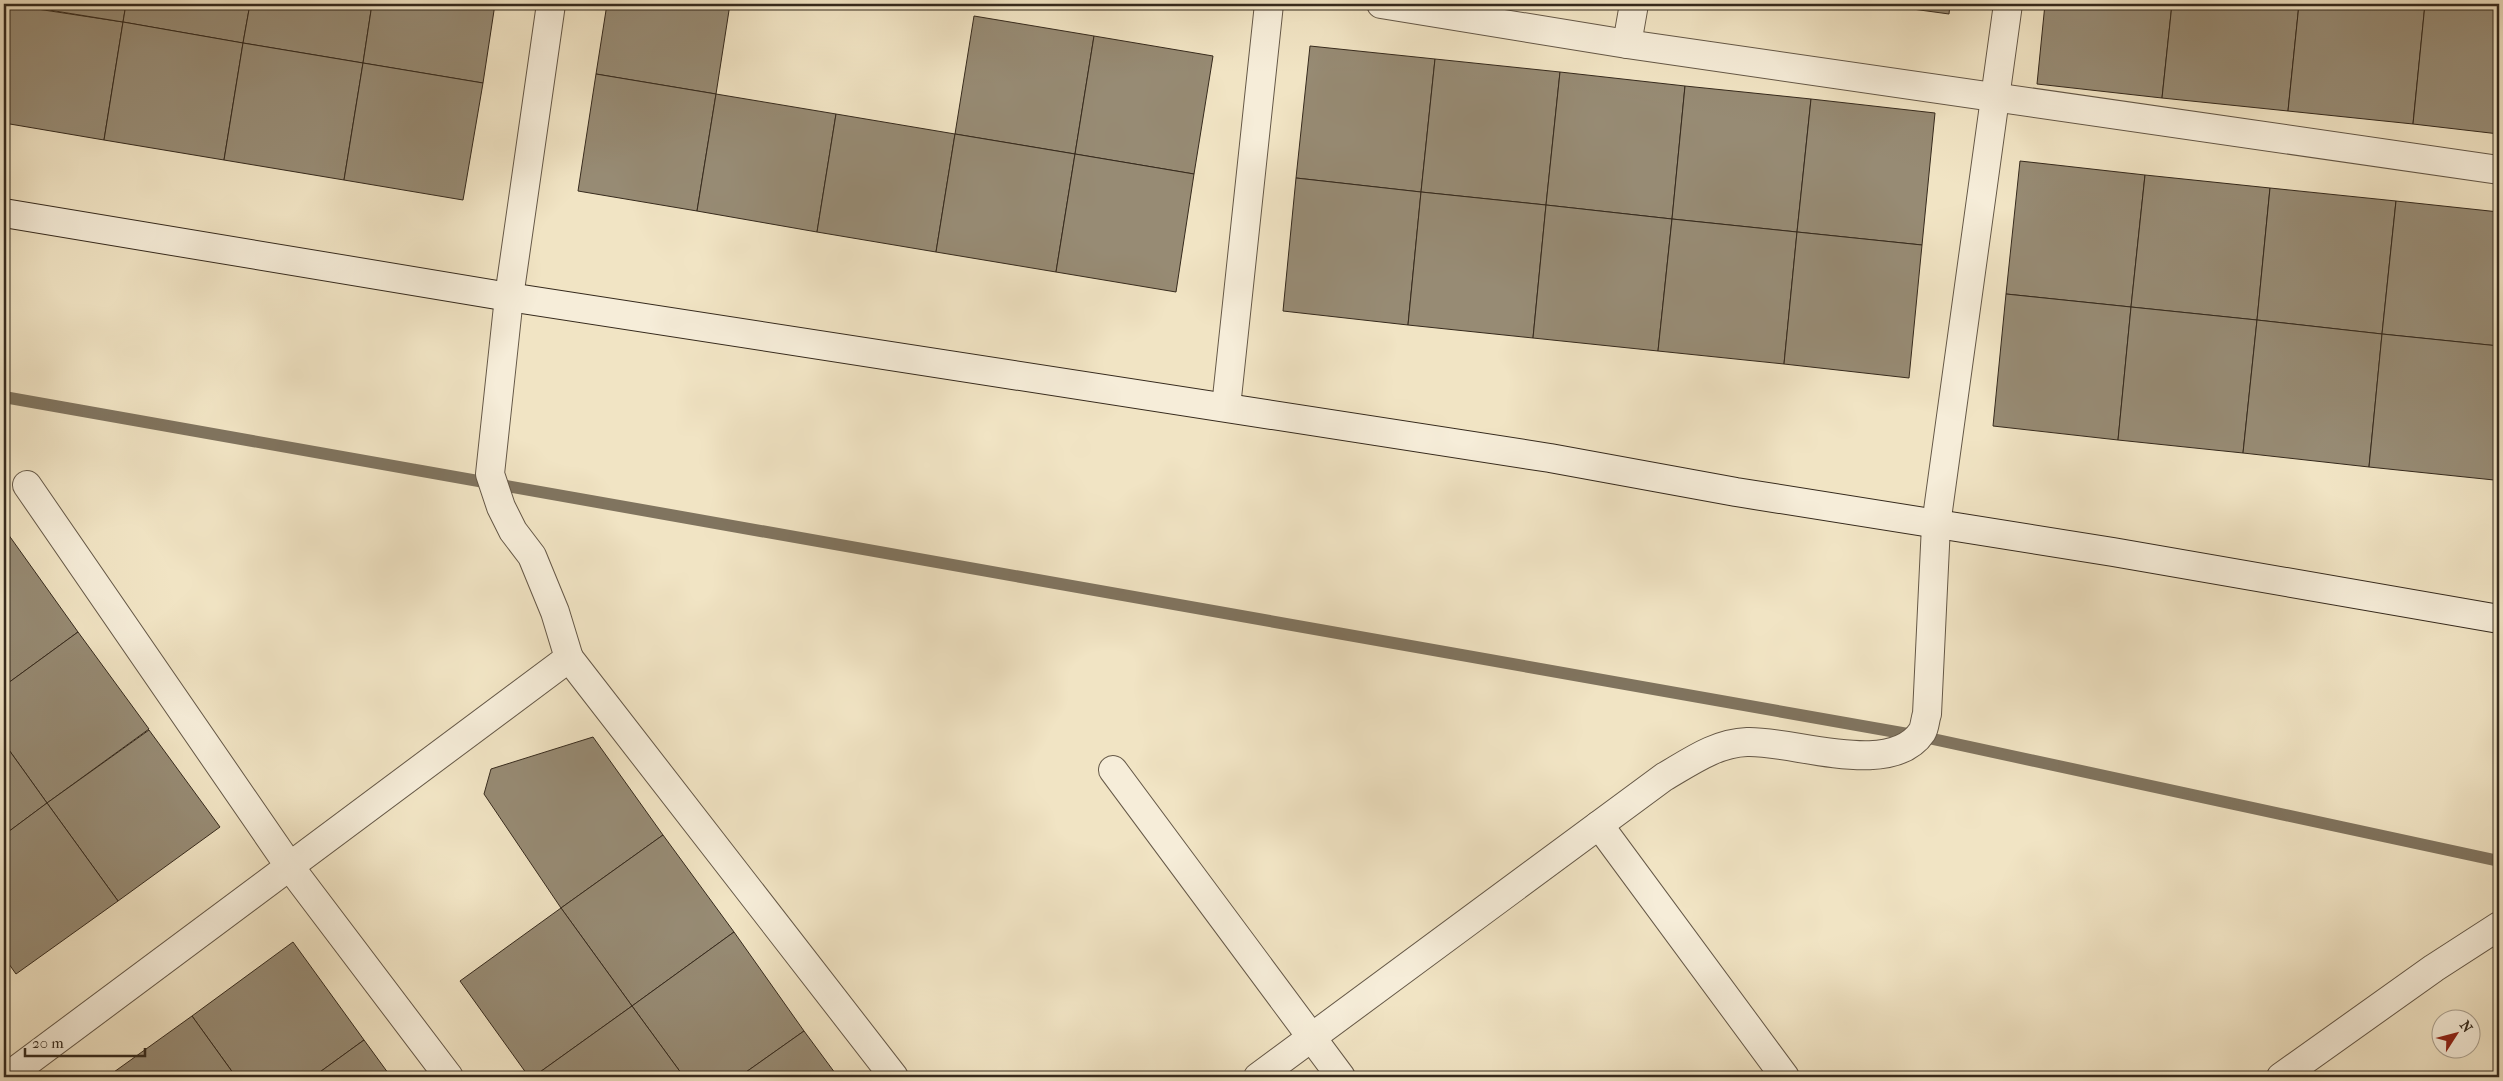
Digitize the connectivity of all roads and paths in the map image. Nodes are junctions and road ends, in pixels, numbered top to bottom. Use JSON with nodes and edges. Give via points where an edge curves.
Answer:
{"nodes":[{"id":1,"x":551,"y":4,"type":"edge"},
{"id":2,"x":1269,"y":4,"type":"edge"},
{"id":3,"x":1381,"y":4,"type":"edge"},
{"id":4,"x":1634,"y":4,"type":"edge"},
{"id":5,"x":2008,"y":4,"type":"edge"},
{"id":6,"x":1627,"y":44,"type":"junction"},
{"id":7,"x":1994,"y":97,"type":"junction"},
{"id":8,"x":2499,"y":170,"type":"edge"},
{"id":9,"x":4,"y":213,"type":"edge"},
{"id":10,"x":509,"y":297,"type":"junction"},
{"id":11,"x":1226,"y":407,"type":"junction"},
{"id":12,"x":27,"y":485,"type":"dead end"},
{"id":13,"x":1936,"y":525,"type":"junction"},
{"id":14,"x":2499,"y":619,"type":"edge"},
{"id":15,"x":569,"y":658,"type":"junction"},
{"id":16,"x":1113,"y":770,"type":"dead end"},
{"id":17,"x":1599,"y":825,"type":"junction"},
{"id":18,"x":290,"y":867,"type":"junction"},
{"id":19,"x":2499,"y":926,"type":"edge"},
{"id":20,"x":1313,"y":1038,"type":"junction"},
{"id":21,"x":8,"y":1077,"type":"edge"},
{"id":22,"x":450,"y":1077,"type":"edge"},
{"id":23,"x":894,"y":1077,"type":"edge"},
{"id":24,"x":1258,"y":1077,"type":"edge"},
{"id":25,"x":1341,"y":1077,"type":"edge"},
{"id":26,"x":1786,"y":1077,"type":"edge"},
{"id":27,"x":2281,"y":1077,"type":"edge"}],
"edges":[{"from":1,"to":10,"type":"street"},
{"from":2,"to":11,"type":"street"},
{"from":3,"to":6,"type":"street"},
{"from":4,"to":6,"type":"street"},
{"from":5,"to":7,"type":"street"},
{"from":6,"to":7,"type":"street"},
{"from":7,"to":8,"type":"street"},
{"from":7,"to":13,"type":"street"},
{"from":9,"to":10,"type":"street"},
{"from":10,"to":11,"type":"street"},
{"from":10,"to":15,"type":"street","via":[[490,474],[501,508],[532,556],[555,612]]},
{"from":11,"to":13,"type":"street","via":[[1550,458]]},
{"from":12,"to":18,"type":"street"},
{"from":13,"to":14,"type":"street","via":[[2113,552]]},
{"from":13,"to":17,"type":"street","via":[[1927,714],[1923,731],[1916,738],[1891,753],[1860,755],[1748,742],[1725,745],[1664,777]]},
{"from":15,"to":18,"type":"street"},
{"from":15,"to":23,"type":"street"},
{"from":16,"to":20,"type":"street"},
{"from":17,"to":20,"type":"street"},
{"from":17,"to":26,"type":"street"},
{"from":18,"to":21,"type":"street"},
{"from":18,"to":22,"type":"street"},
{"from":19,"to":27,"type":"street"},
{"from":20,"to":24,"type":"street"},
{"from":20,"to":25,"type":"street"}]}
